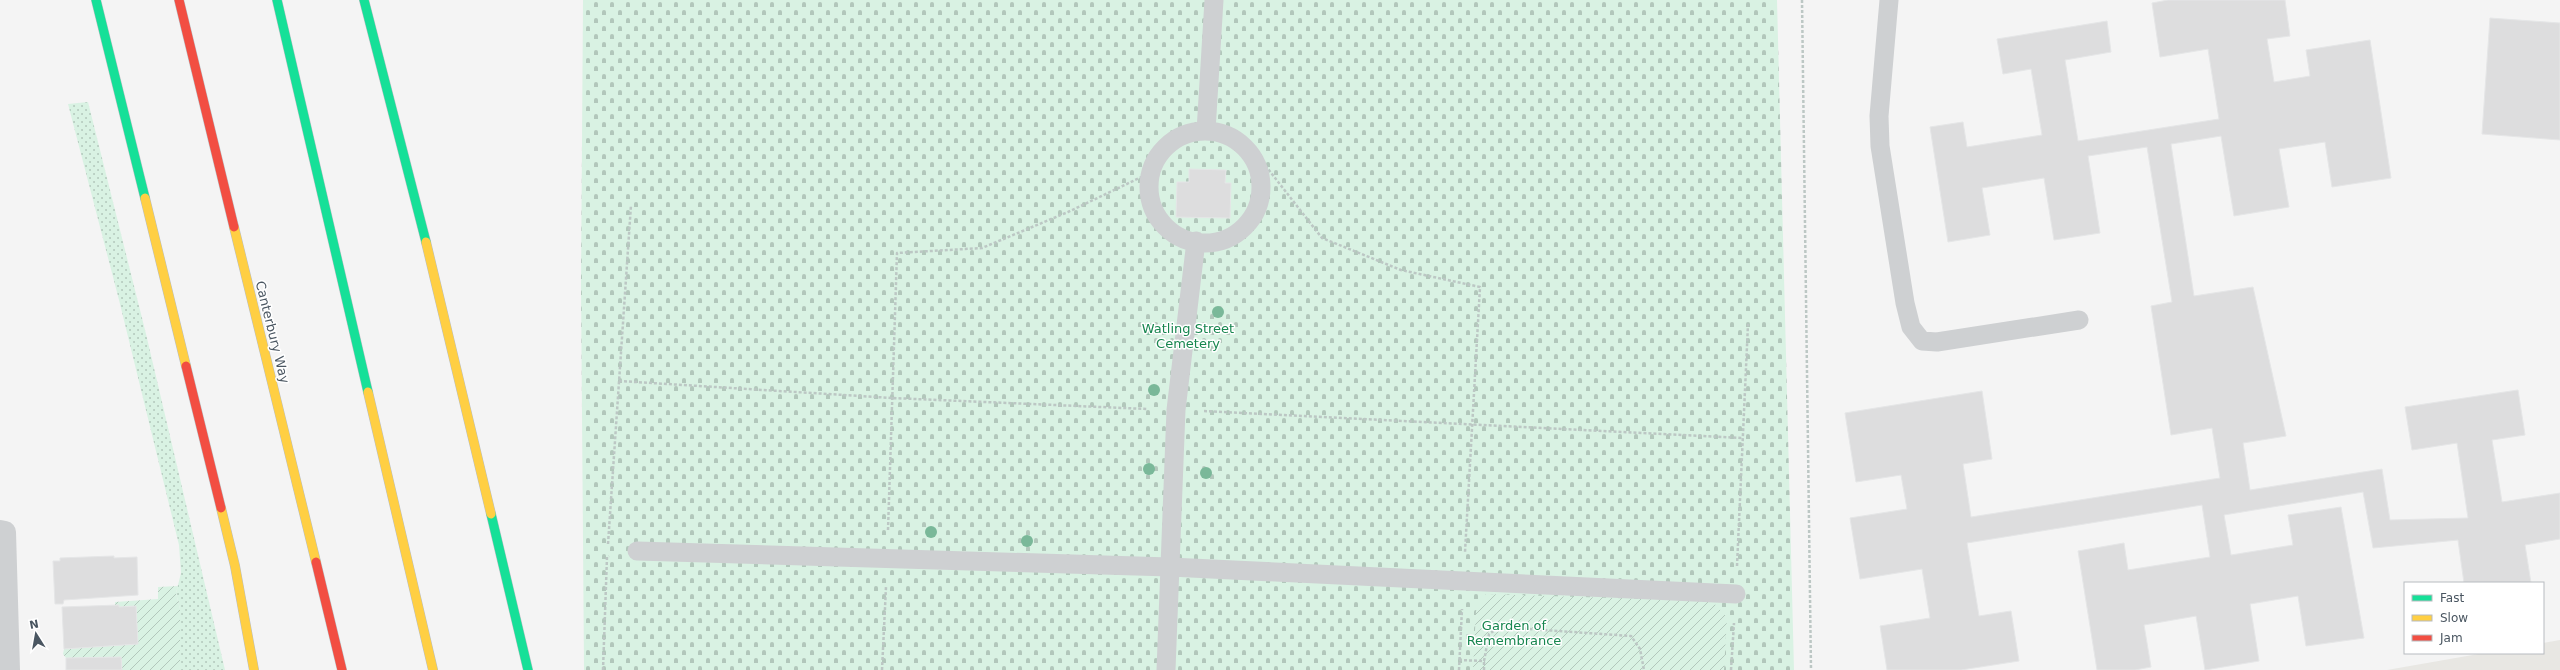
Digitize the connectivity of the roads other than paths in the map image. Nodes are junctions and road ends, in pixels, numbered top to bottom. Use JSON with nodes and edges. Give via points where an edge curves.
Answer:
{"nodes":[{"id":1,"x":96,"y":0,"type":"edge"},
{"id":2,"x":179,"y":0,"type":"edge"},
{"id":3,"x":277,"y":0,"type":"edge"},
{"id":4,"x":364,"y":0,"type":"edge"},
{"id":5,"x":1214,"y":0,"type":"edge"},
{"id":6,"x":1889,"y":0,"type":"edge"},
{"id":7,"x":1206,"y":131,"type":"junction"},
{"id":8,"x":1196,"y":241,"type":"junction"},
{"id":9,"x":2079,"y":320,"type":"dead end"},
{"id":10,"x":0,"y":531,"type":"edge"},
{"id":11,"x":637,"y":551,"type":"road end"},
{"id":12,"x":1170,"y":567,"type":"junction"},
{"id":13,"x":1736,"y":594,"type":"road end"},
{"id":14,"x":9,"y":670,"type":"edge"},
{"id":15,"x":254,"y":670,"type":"edge"},
{"id":16,"x":342,"y":670,"type":"edge"},
{"id":17,"x":433,"y":670,"type":"edge"},
{"id":18,"x":528,"y":670,"type":"edge"},
{"id":19,"x":1166,"y":670,"type":"edge"}],
"edges":[{"from":1,"to":15,"type":"highway","via":[[235,566]]},
{"from":2,"to":16,"type":"highway","name":"Canterbury Way"},
{"from":3,"to":17,"type":"highway"},
{"from":4,"to":18,"type":"highway","via":[[406,158]]},
{"from":5,"to":7,"type":"lane"},
{"from":6,"to":9,"type":"lane","via":[[1879,128],[1905,303],[1914,333],[1922,341],[1937,342]]},
{"from":7,"to":8,"type":"lane","via":[[1182,136],[1170,144],[1160,154],[1152,172],[1151,200],[1158,216],[1178,235]]},
{"from":7,"to":8,"type":"lane","via":[[1226,135],[1251,155],[1259,171],[1261,188],[1254,213],[1244,227],[1230,237],[1209,242]]},
{"from":8,"to":12,"type":"lane","via":[[1176,410]]},
{"from":10,"to":14,"type":"street","via":[[5,532]]},
{"from":11,"to":12,"type":"lane"},
{"from":12,"to":13,"type":"lane"},
{"from":12,"to":19,"type":"lane"}]}
